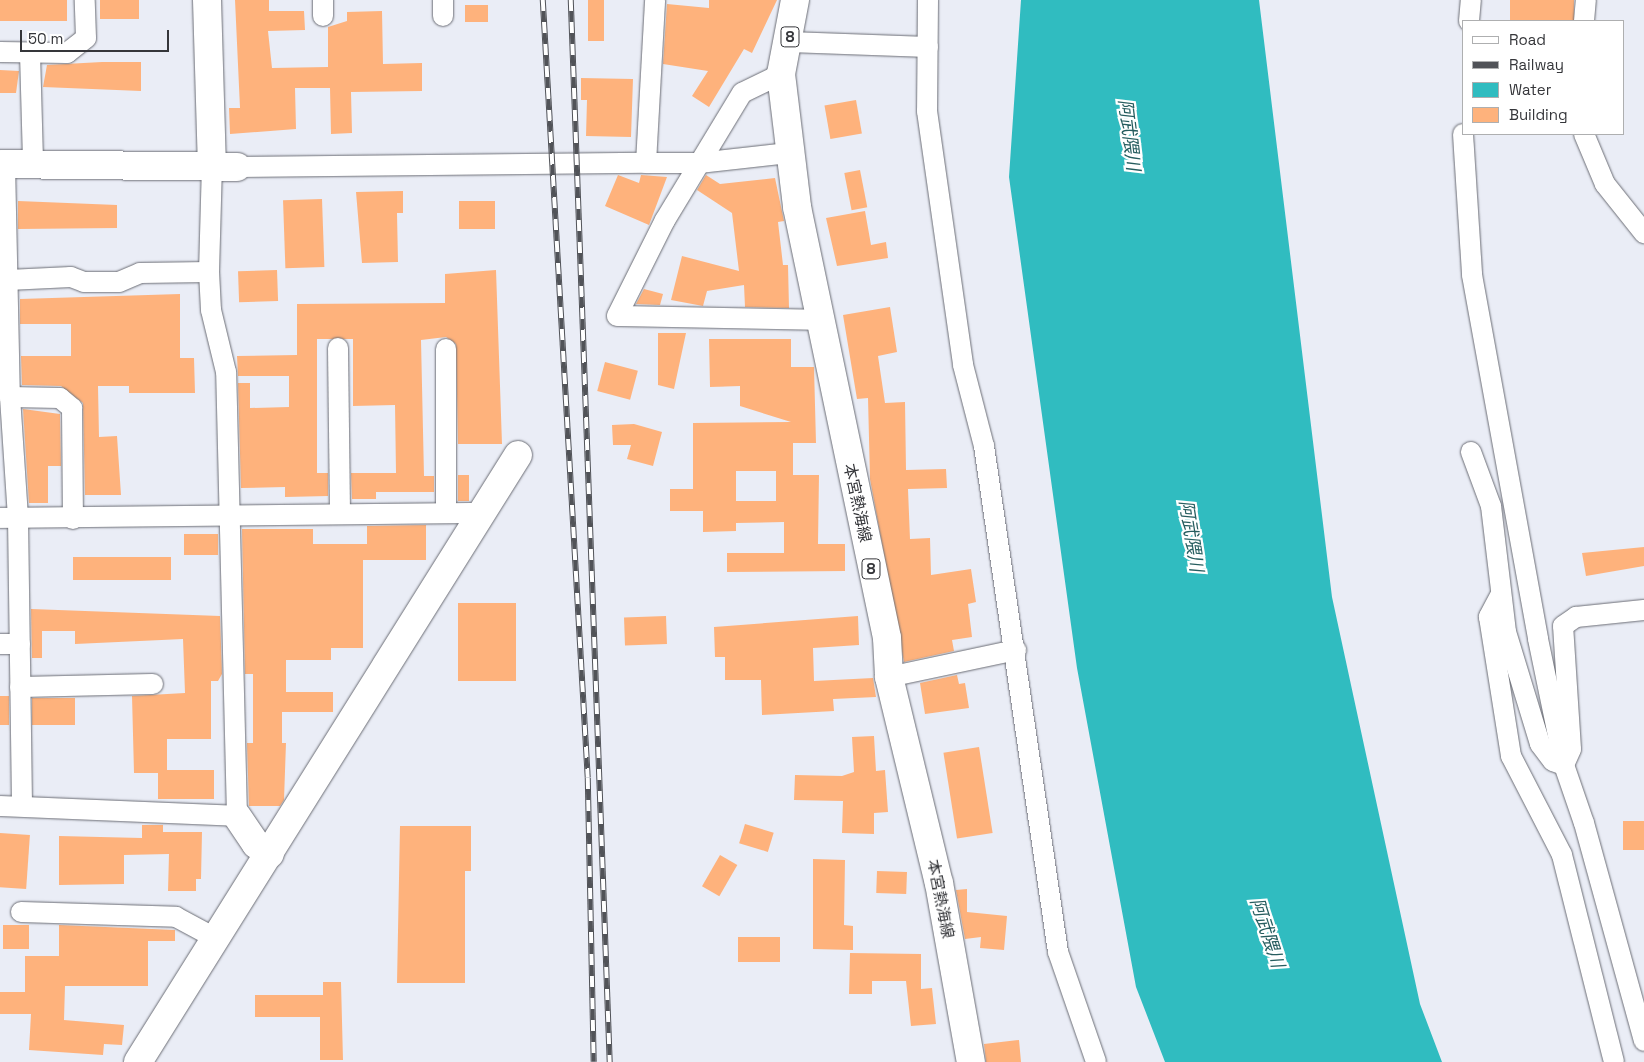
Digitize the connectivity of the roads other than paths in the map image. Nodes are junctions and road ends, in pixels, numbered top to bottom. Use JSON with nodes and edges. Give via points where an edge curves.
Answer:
{"nodes":[{"id":1,"x":85,"y":0,"type":"edge"},
{"id":2,"x":207,"y":0,"type":"edge"},
{"id":3,"x":655,"y":0,"type":"edge"},
{"id":4,"x":794,"y":0,"type":"edge"},
{"id":5,"x":928,"y":0,"type":"edge"},
{"id":6,"x":1471,"y":0,"type":"edge"},
{"id":7,"x":1586,"y":0,"type":"edge"},
{"id":8,"x":1469,"y":20,"type":"edge"},
{"id":9,"x":1584,"y":20,"type":"edge"},
{"id":10,"x":789,"y":42,"type":"junction"},
{"id":11,"x":928,"y":47,"type":"junction"},
{"id":12,"x":0,"y":52,"type":"edge"},
{"id":13,"x":30,"y":53,"type":"junction"},
{"id":14,"x":782,"y":74,"type":"junction"},
{"id":15,"x":1463,"y":135,"type":"edge"},
{"id":16,"x":1584,"y":135,"type":"edge"},
{"id":17,"x":788,"y":153,"type":"junction"},
{"id":18,"x":32,"y":163,"type":"junction"},
{"id":19,"x":646,"y":163,"type":"junction"},
{"id":20,"x":699,"y":163,"type":"junction"},
{"id":21,"x":3,"y":164,"type":"edge"},
{"id":22,"x":224,"y":165,"type":"junction"},
{"id":23,"x":1644,"y":233,"type":"edge"},
{"id":24,"x":209,"y":272,"type":"junction"},
{"id":25,"x":8,"y":280,"type":"junction"},
{"id":26,"x":818,"y":320,"type":"junction"},
{"id":27,"x":338,"y":348,"type":"dead end"},
{"id":28,"x":446,"y":349,"type":"dead end"},
{"id":29,"x":10,"y":397,"type":"junction"},
{"id":30,"x":1471,"y":452,"type":"dead end"},
{"id":31,"x":518,"y":455,"type":"dead end"},
{"id":32,"x":446,"y":513,"type":"junction"},
{"id":33,"x":483,"y":513,"type":"junction"},
{"id":34,"x":340,"y":514,"type":"junction"},
{"id":35,"x":9,"y":518,"type":"edge"},
{"id":36,"x":226,"y":518,"type":"junction"},
{"id":37,"x":73,"y":519,"type":"junction"},
{"id":38,"x":1501,"y":594,"type":"junction"},
{"id":39,"x":1644,"y":610,"type":"edge"},
{"id":40,"x":10,"y":644,"type":"edge"},
{"id":41,"x":1016,"y":650,"type":"junction"},
{"id":42,"x":889,"y":677,"type":"junction"},
{"id":43,"x":154,"y":684,"type":"dead end"},
{"id":44,"x":20,"y":687,"type":"junction"},
{"id":45,"x":1564,"y":765,"type":"junction"},
{"id":46,"x":0,"y":806,"type":"edge"},
{"id":47,"x":22,"y":806,"type":"junction"},
{"id":48,"x":237,"y":816,"type":"junction"},
{"id":49,"x":270,"y":854,"type":"junction"},
{"id":50,"x":21,"y":912,"type":"dead end"},
{"id":51,"x":216,"y":939,"type":"junction"},
{"id":52,"x":1644,"y":1040,"type":"edge"},
{"id":53,"x":138,"y":1062,"type":"edge"},
{"id":54,"x":971,"y":1062,"type":"edge"},
{"id":55,"x":1096,"y":1062,"type":"edge"},
{"id":56,"x":1614,"y":1062,"type":"edge"}],
"edges":[{"from":1,"to":13,"type":"street","via":[[86,38],[67,53]]},
{"from":2,"to":22,"type":"street"},
{"from":3,"to":19,"type":"street"},
{"from":4,"to":10,"type":"street","name":"本宮熱海線","number":"8"},
{"from":5,"to":11,"type":"street"},
{"from":6,"to":8,"type":"street"},
{"from":7,"to":9,"type":"street"},
{"from":10,"to":11,"type":"street"},
{"from":10,"to":14,"type":"street","name":"本宮熱海線","number":"8"},
{"from":11,"to":41,"type":"street","via":[[928,111],[963,365],[984,446],[998,555]]},
{"from":12,"to":13,"type":"street"},
{"from":13,"to":18,"type":"street"},
{"from":14,"to":17,"type":"street","name":"本宮熱海線","number":"8"},
{"from":14,"to":20,"type":"street","via":[[742,93]]},
{"from":15,"to":45,"type":"street","via":[[1472,275]]},
{"from":16,"to":23,"type":"street","via":[[1605,184]]},
{"from":17,"to":20,"type":"street"},
{"from":17,"to":26,"type":"street","name":"本宮熱海線","number":"8"},
{"from":18,"to":21,"type":"street"},
{"from":18,"to":22,"type":"street"},
{"from":19,"to":20,"type":"street"},
{"from":19,"to":22,"type":"street"},
{"from":20,"to":26,"type":"street","via":[[665,220],[617,316]]},
{"from":21,"to":25,"type":"street"},
{"from":22,"to":24,"type":"street"},
{"from":24,"to":25,"type":"street","via":[[140,273],[119,282],[84,282],[71,277]]},
{"from":24,"to":36,"type":"street","via":[[211,310],[226,372]]},
{"from":25,"to":29,"type":"street"},
{"from":26,"to":42,"type":"street","name":"本宮熱海線","number":"8","via":[[887,638]]},
{"from":27,"to":34,"type":"street"},
{"from":28,"to":32,"type":"street"},
{"from":29,"to":35,"type":"street"},
{"from":29,"to":37,"type":"street","via":[[60,398],[72,408]]},
{"from":30,"to":38,"type":"street","via":[[1491,506]]},
{"from":31,"to":33,"type":"street"},
{"from":32,"to":33,"type":"street"},
{"from":32,"to":34,"type":"street"},
{"from":33,"to":49,"type":"street"},
{"from":34,"to":36,"type":"street"},
{"from":35,"to":37,"type":"street"},
{"from":35,"to":40,"type":"street"},
{"from":36,"to":37,"type":"street"},
{"from":36,"to":48,"type":"street"},
{"from":38,"to":45,"type":"street","via":[[1506,632],[1540,744],[1553,761]]},
{"from":38,"to":56,"type":"street","via":[[1489,617],[1511,756],[1562,855]]},
{"from":39,"to":45,"type":"street","via":[[1576,617],[1563,626],[1571,749]]},
{"from":40,"to":44,"type":"street"},
{"from":41,"to":42,"type":"street"},
{"from":41,"to":55,"type":"street","via":[[1058,952]]},
{"from":42,"to":54,"type":"street","name":"本宮熱海線","number":"8","via":[[939,883]]},
{"from":43,"to":44,"type":"street"},
{"from":44,"to":47,"type":"street"},
{"from":45,"to":52,"type":"street","via":[[1584,823]]},
{"from":46,"to":47,"type":"street"},
{"from":47,"to":48,"type":"street"},
{"from":48,"to":49,"type":"street","via":[[256,844]]},
{"from":49,"to":51,"type":"street"},
{"from":50,"to":51,"type":"street","via":[[176,916]]},
{"from":51,"to":53,"type":"street"}]}
